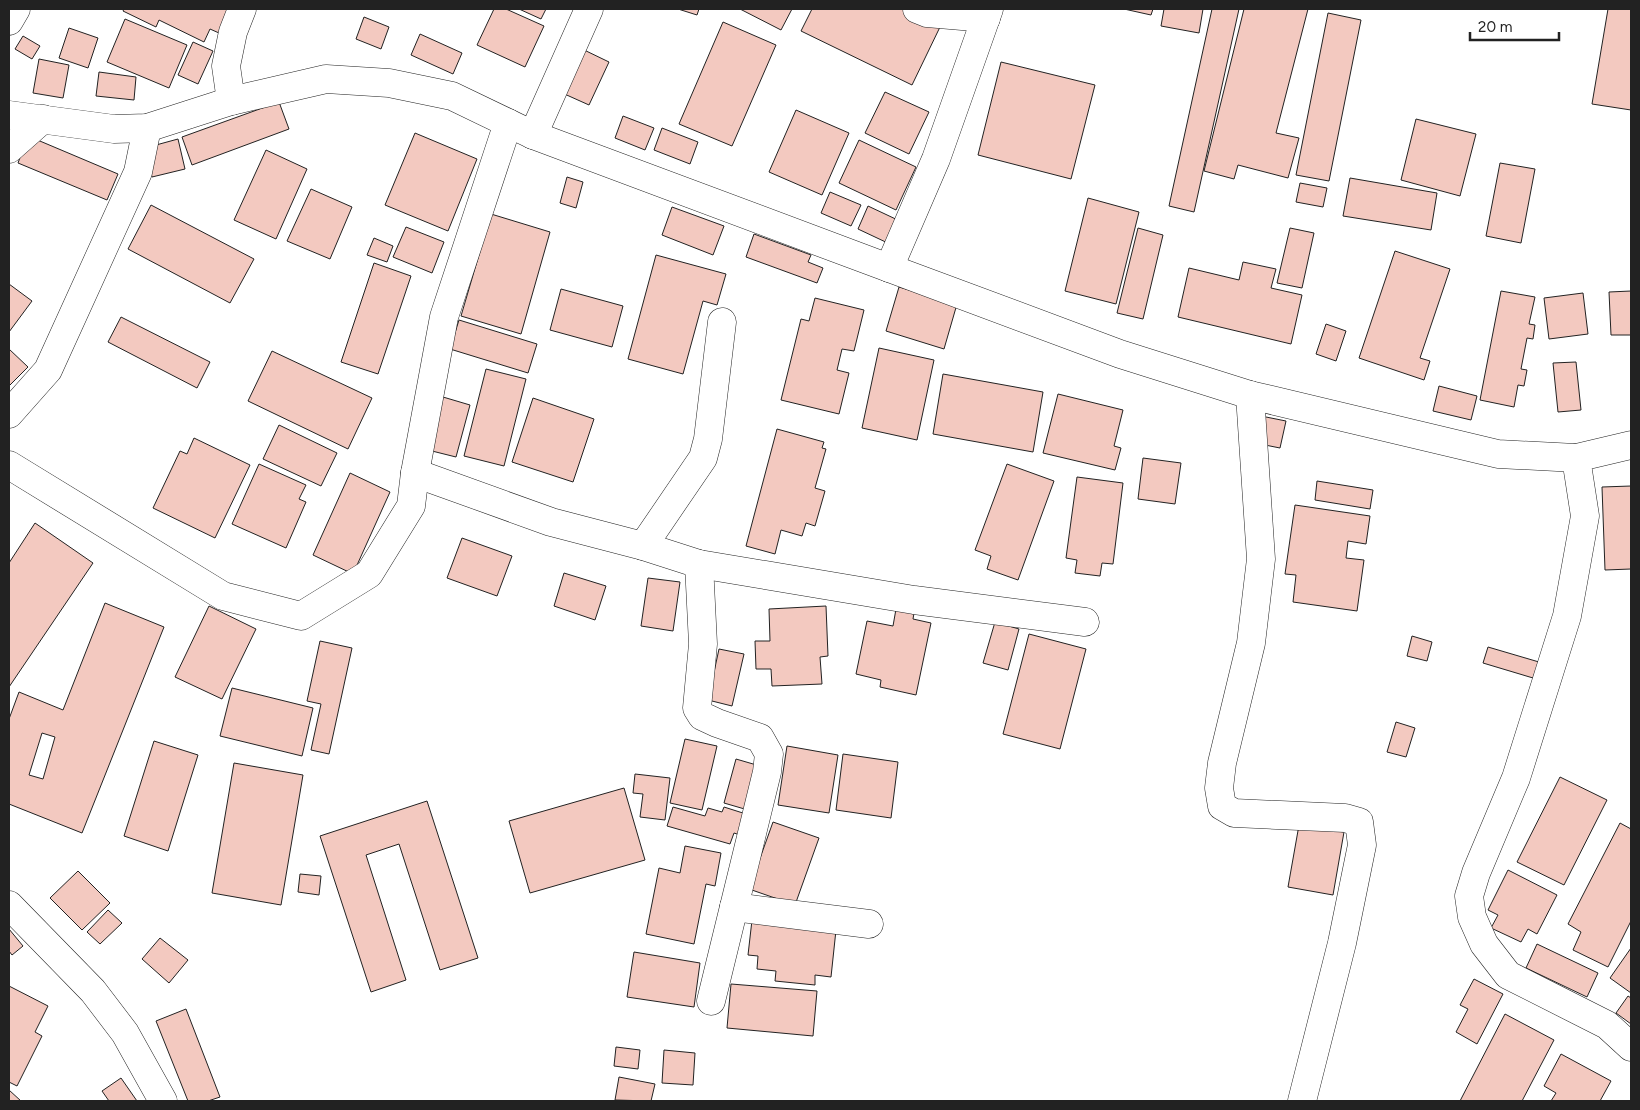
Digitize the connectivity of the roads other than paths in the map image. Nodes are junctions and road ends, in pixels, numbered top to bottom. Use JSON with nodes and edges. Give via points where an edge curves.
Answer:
{"nodes":[{"id":1,"x":16,"y":9,"type":"edge"},
{"id":2,"x":242,"y":9,"type":"edge"},
{"id":3,"x":589,"y":9,"type":"edge"},
{"id":4,"x":917,"y":9,"type":"edge"},
{"id":5,"x":988,"y":14,"type":"edge"},
{"id":6,"x":9,"y":21,"type":"edge"},
{"id":7,"x":231,"y":101,"type":"junction"},
{"id":8,"x":9,"y":115,"type":"edge"},
{"id":9,"x":43,"y":119,"type":"junction"},
{"id":10,"x":508,"y":123,"type":"junction"},
{"id":11,"x":147,"y":128,"type":"junction"},
{"id":12,"x":534,"y":135,"type":"junction"},
{"id":13,"x":9,"y":150,"type":"edge"},
{"id":14,"x":889,"y":268,"type":"junction"},
{"id":15,"x":722,"y":322,"type":"dead end"},
{"id":16,"x":1250,"y":395,"type":"junction"},
{"id":17,"x":9,"y":414,"type":"edge"},
{"id":18,"x":1631,"y":445,"type":"edge"},
{"id":19,"x":1576,"y":458,"type":"junction"},
{"id":20,"x":9,"y":465,"type":"edge"},
{"id":21,"x":415,"y":473,"type":"junction"},
{"id":22,"x":643,"y":546,"type":"junction"},
{"id":23,"x":699,"y":564,"type":"junction"},
{"id":24,"x":1085,"y":622,"type":"dead end"},
{"id":25,"x":9,"y":905,"type":"edge"},
{"id":26,"x":734,"y":908,"type":"junction"},
{"id":27,"x":869,"y":924,"type":"dead end"},
{"id":28,"x":711,"y":1000,"type":"dead end"},
{"id":29,"x":1631,"y":1047,"type":"edge"},
{"id":30,"x":163,"y":1101,"type":"edge"},
{"id":31,"x":1302,"y":1101,"type":"edge"}],
"edges":[{"from":1,"to":6,"type":"street"},
{"from":2,"to":7,"type":"street","via":[[226,66]]},
{"from":3,"to":12,"type":"street"},
{"from":4,"to":5,"type":"street","via":[[927,14]]},
{"from":5,"to":14,"type":"street","via":[[936,159]]},
{"from":7,"to":10,"type":"street","via":[[326,79],[389,83],[452,96]]},
{"from":7,"to":11,"type":"street"},
{"from":8,"to":9,"type":"street"},
{"from":9,"to":11,"type":"street","via":[[114,129]]},
{"from":9,"to":13,"type":"street"},
{"from":10,"to":12,"type":"street"},
{"from":10,"to":21,"type":"street","via":[[444,317]]},
{"from":11,"to":17,"type":"street","via":[[138,172],[48,370]]},
{"from":12,"to":14,"type":"street"},
{"from":14,"to":16,"type":"street","via":[[1120,354]]},
{"from":15,"to":22,"type":"street","via":[[703,458]]},
{"from":16,"to":19,"type":"street","via":[[1498,454]]},
{"from":16,"to":31,"type":"street","via":[[1261,559],[1251,643],[1222,763],[1219,788],[1222,806],[1234,813],[1345,818],[1359,822],[1362,845],[1342,943]]},
{"from":18,"to":19,"type":"street"},
{"from":19,"to":29,"type":"street","via":[[1586,516],[1567,616],[1516,778],[1469,896],[1472,917],[1484,944],[1508,975],[1607,1026]]},
{"from":20,"to":21,"type":"street","via":[[223,596],[301,616],[369,574],[411,506]]},
{"from":21,"to":22,"type":"street","via":[[551,522]]},
{"from":22,"to":23,"type":"street"},
{"from":23,"to":24,"type":"street","via":[[914,600]]},
{"from":23,"to":26,"type":"street","via":[[703,644],[697,708],[702,716],[717,724],[760,738],[769,754]]},
{"from":25,"to":30,"type":"street","via":[[93,991],[125,1033]]},
{"from":26,"to":27,"type":"street"},
{"from":26,"to":28,"type":"street"}]}
